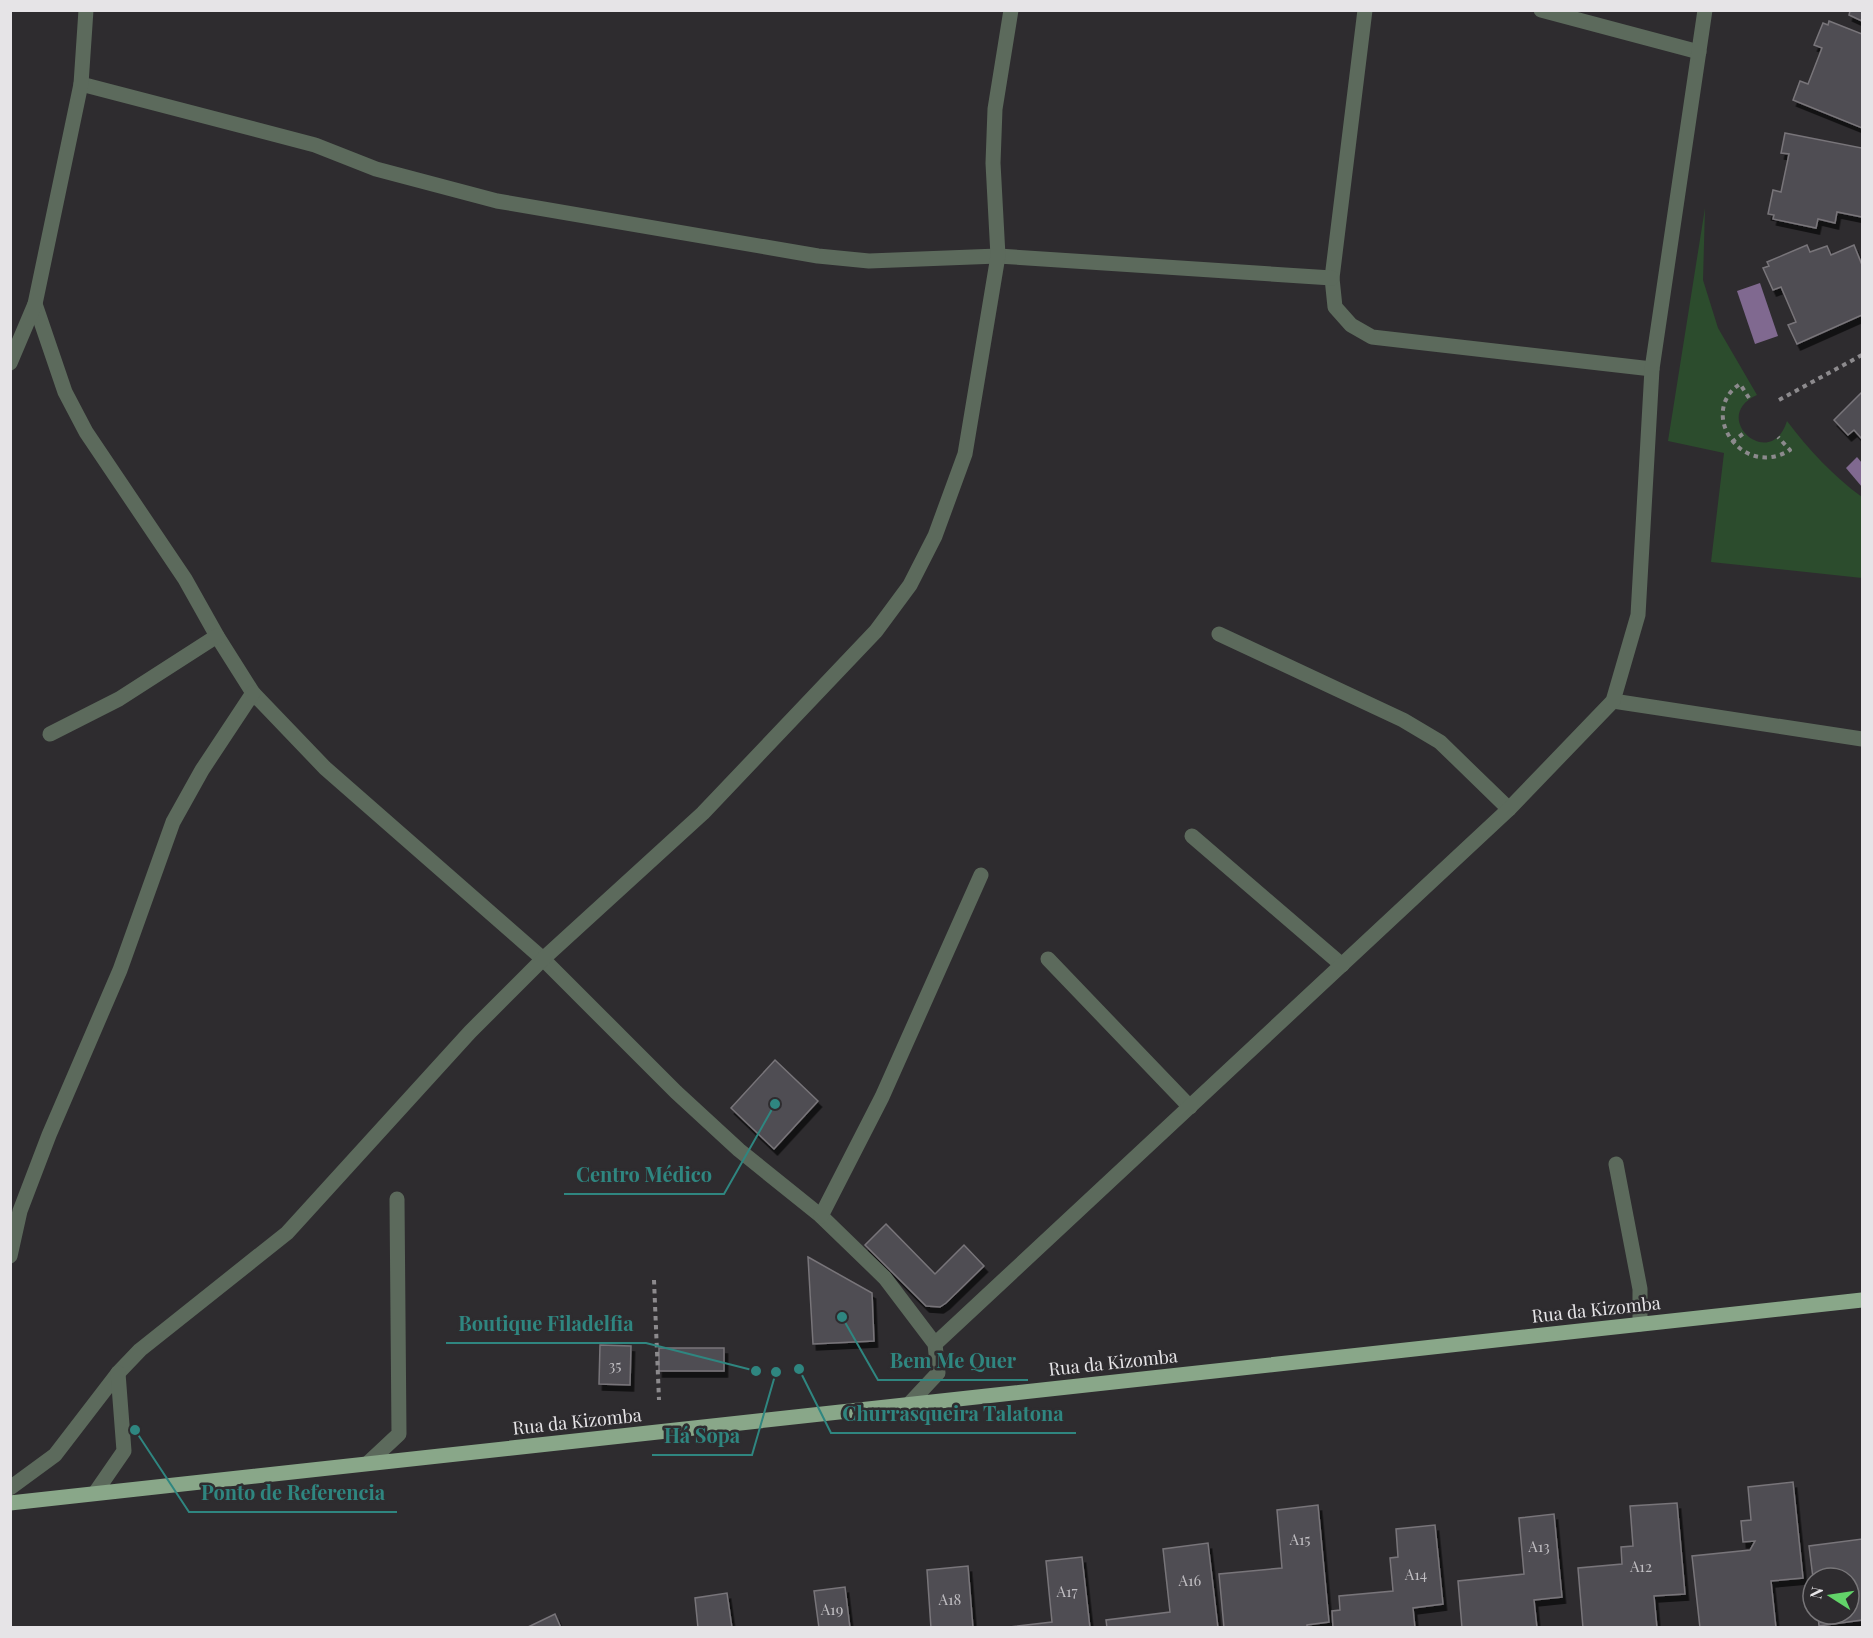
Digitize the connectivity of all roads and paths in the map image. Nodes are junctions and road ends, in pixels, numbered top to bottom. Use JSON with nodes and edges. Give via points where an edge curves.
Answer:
{"nodes":[{"id":1,"x":86,"y":10,"type":"edge"},
{"id":2,"x":1011,"y":10,"type":"edge"},
{"id":3,"x":1365,"y":10,"type":"edge"},
{"id":4,"x":1541,"y":10,"type":"edge"},
{"id":5,"x":1705,"y":10,"type":"edge"},
{"id":6,"x":1699,"y":52,"type":"junction"},
{"id":7,"x":81,"y":84,"type":"junction"},
{"id":8,"x":999,"y":256,"type":"junction"},
{"id":9,"x":1332,"y":278,"type":"junction"},
{"id":10,"x":35,"y":304,"type":"junction"},
{"id":11,"x":1863,"y":355,"type":"edge"},
{"id":12,"x":10,"y":363,"type":"edge"},
{"id":13,"x":1652,"y":369,"type":"junction"},
{"id":14,"x":1749,"y":398,"type":"dead end"},
{"id":15,"x":1779,"y":400,"type":"dead end"},
{"id":16,"x":1743,"y":433,"type":"dead end"},
{"id":17,"x":1778,"y":437,"type":"dead end"},
{"id":18,"x":1732,"y":442,"type":"junction"},
{"id":19,"x":1219,"y":634,"type":"dead end"},
{"id":20,"x":217,"y":636,"type":"junction"},
{"id":21,"x":253,"y":693,"type":"junction"},
{"id":22,"x":1612,"y":701,"type":"junction"},
{"id":23,"x":50,"y":734,"type":"dead end"},
{"id":24,"x":1863,"y":739,"type":"edge"},
{"id":25,"x":1509,"y":809,"type":"junction"},
{"id":26,"x":1192,"y":836,"type":"dead end"},
{"id":27,"x":981,"y":874,"type":"dead end"},
{"id":28,"x":543,"y":959,"type":"junction"},
{"id":29,"x":1048,"y":959,"type":"dead end"},
{"id":30,"x":1342,"y":965,"type":"junction"},
{"id":31,"x":1190,"y":1107,"type":"junction"},
{"id":32,"x":1616,"y":1164,"type":"dead end"},
{"id":33,"x":397,"y":1198,"type":"dead end"},
{"id":34,"x":821,"y":1216,"type":"junction"},
{"id":35,"x":10,"y":1256,"type":"edge"},
{"id":36,"x":654,"y":1280,"type":"dead end"},
{"id":37,"x":1863,"y":1299,"type":"edge"},
{"id":38,"x":1640,"y":1324,"type":"junction"},
{"id":39,"x":935,"y":1344,"type":"junction"},
{"id":40,"x":118,"y":1373,"type":"junction"},
{"id":41,"x":659,"y":1400,"type":"dead end"},
{"id":42,"x":909,"y":1404,"type":"junction"},
{"id":43,"x":368,"y":1464,"type":"junction"},
{"id":44,"x":10,"y":1488,"type":"edge"},
{"id":45,"x":95,"y":1493,"type":"junction"},
{"id":46,"x":10,"y":1503,"type":"edge"}],
"edges":[{"from":1,"to":7,"type":"street"},
{"from":2,"to":8,"type":"street","via":[[995,109],[993,163]]},
{"from":3,"to":9,"type":"street"},
{"from":4,"to":6,"type":"street"},
{"from":5,"to":6,"type":"street"},
{"from":6,"to":13,"type":"street"},
{"from":7,"to":8,"type":"street","via":[[315,145],[376,168],[497,201],[818,256],[869,261]]},
{"from":7,"to":10,"type":"street"},
{"from":8,"to":9,"type":"street"},
{"from":8,"to":28,"type":"street","via":[[965,454],[935,536],[910,585],[876,631],[703,813]]},
{"from":9,"to":13,"type":"street","via":[[1335,307],[1351,325],[1372,337]]},
{"from":10,"to":12,"type":"street"},
{"from":10,"to":20,"type":"street","via":[[65,392]]},
{"from":11,"to":15,"type":"path"},
{"from":13,"to":22,"type":"street","via":[[1638,615]]},
{"from":14,"to":18,"type":"path","via":[[1740,384],[1726,400],[1725,429]]},
{"from":16,"to":18,"type":"path"},
{"from":17,"to":18,"type":"path","via":[[1790,450],[1769,458],[1742,452]]},
{"from":19,"to":25,"type":"street","via":[[1422,731],[1440,742]]},
{"from":20,"to":21,"type":"street"},
{"from":20,"to":23,"type":"street","via":[[119,699]]},
{"from":21,"to":28,"type":"street","via":[[326,768]]},
{"from":21,"to":35,"type":"street","via":[[173,822],[120,970],[20,1211]]},
{"from":22,"to":24,"type":"street"},
{"from":22,"to":25,"type":"street"},
{"from":25,"to":30,"type":"street"},
{"from":26,"to":30,"type":"street"},
{"from":27,"to":34,"type":"street","via":[[882,1097]]},
{"from":28,"to":34,"type":"street","via":[[675,1092]]},
{"from":28,"to":40,"type":"street","via":[[470,1032],[287,1233],[140,1350]]},
{"from":29,"to":31,"type":"street"},
{"from":30,"to":31,"type":"street"},
{"from":31,"to":39,"type":"street"},
{"from":32,"to":38,"type":"street","via":[[1640,1289]]},
{"from":33,"to":43,"type":"street","via":[[399,1434]]},
{"from":34,"to":39,"type":"street","via":[[885,1278]]},
{"from":36,"to":41,"type":"path"},
{"from":37,"to":38,"type":"main road","name":"Rua da Kizomba"},
{"from":38,"to":42,"type":"main road","name":"Rua da Kizomba"},
{"from":39,"to":42,"type":"street","via":[[938,1373]]},
{"from":40,"to":44,"type":"street","via":[[56,1455]]},
{"from":40,"to":45,"type":"street","via":[[124,1451]]},
{"from":42,"to":43,"type":"main road","name":"Rua da Kizomba"},
{"from":43,"to":45,"type":"main road","name":"Rua da Kizomba"},
{"from":45,"to":46,"type":"main road","name":"Rua da Kizomba"}]}
